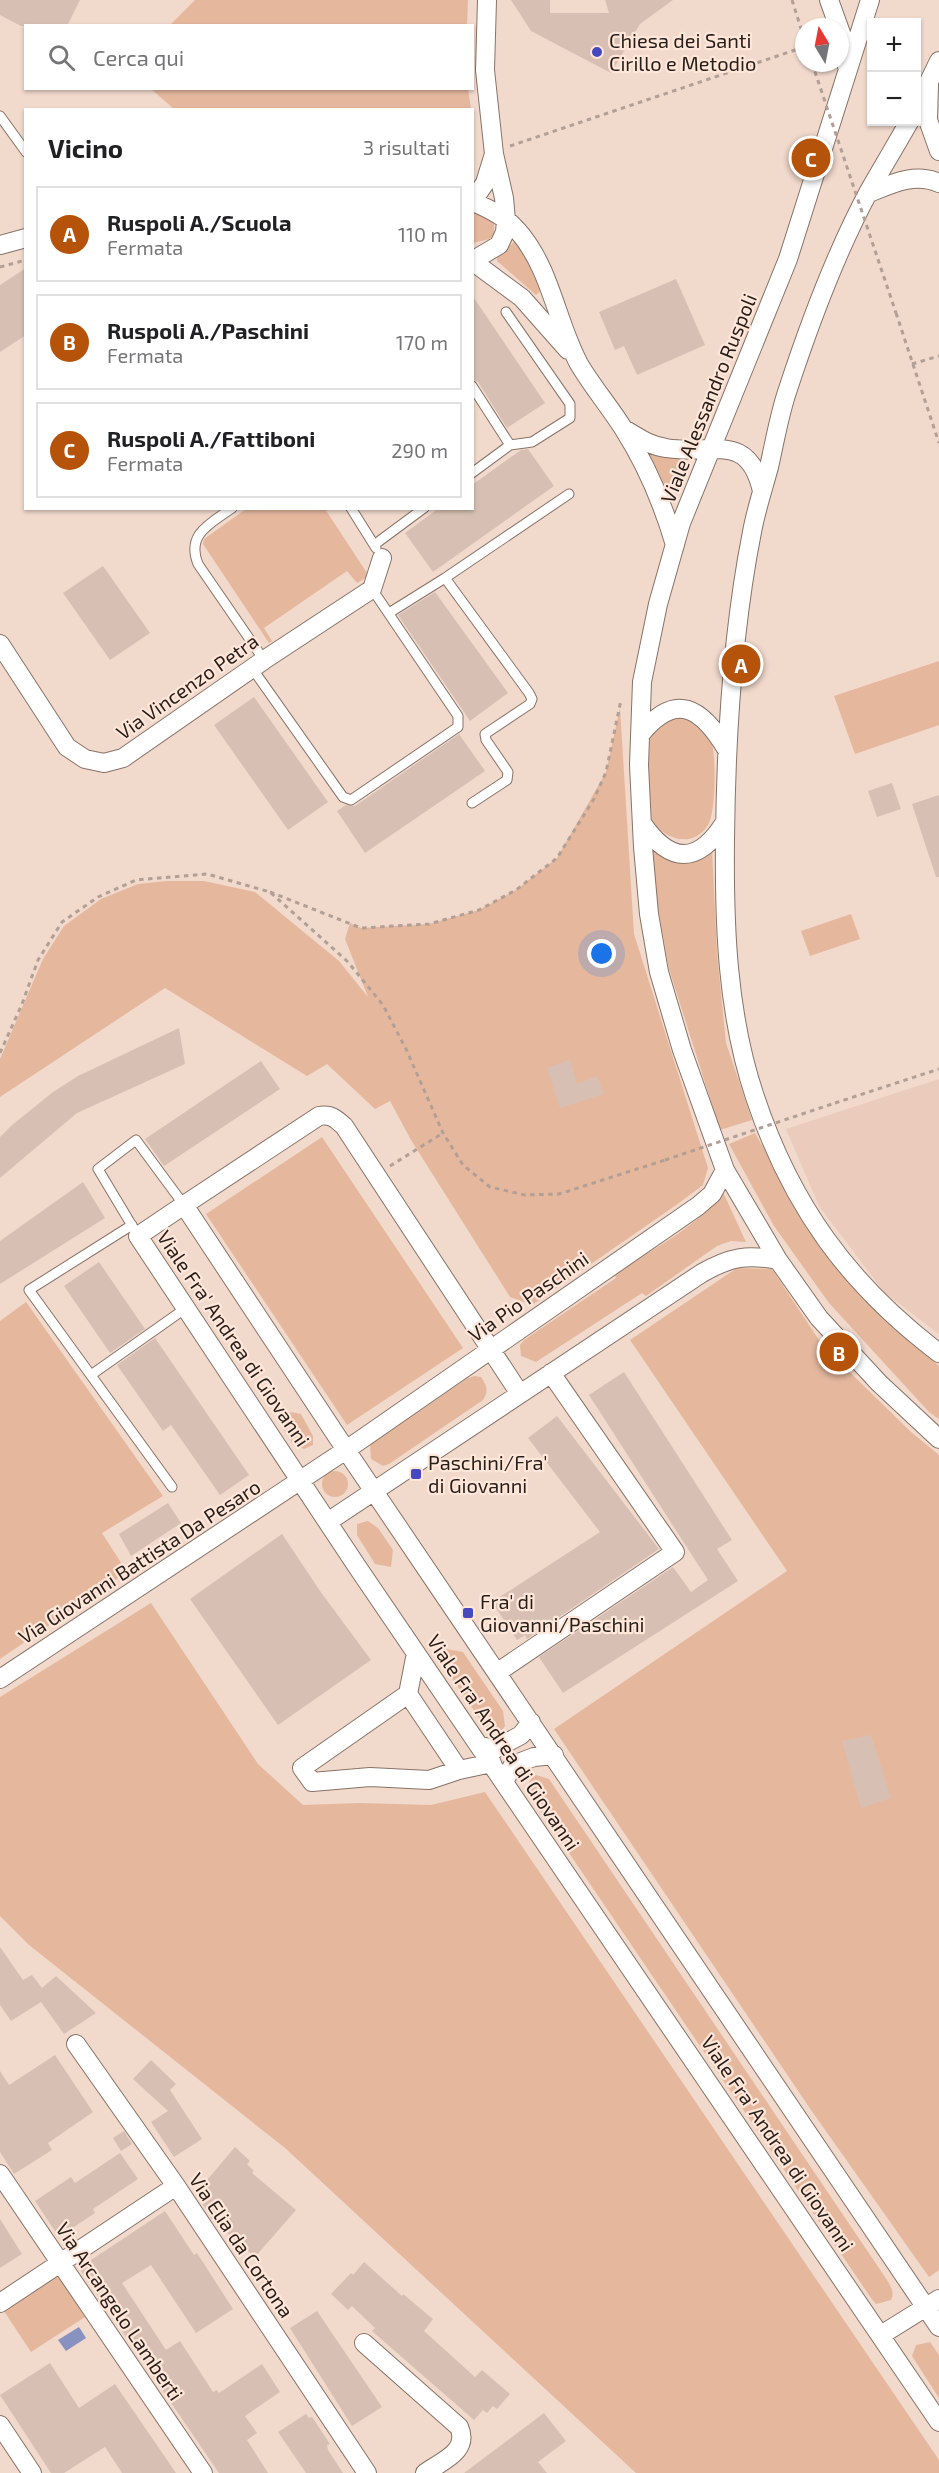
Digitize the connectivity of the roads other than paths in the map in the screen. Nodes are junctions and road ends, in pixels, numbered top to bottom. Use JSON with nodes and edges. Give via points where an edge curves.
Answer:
{"nodes":[{"id":1,"x":487,"y":0,"type":"edge"},
{"id":2,"x":829,"y":0,"type":"edge"},
{"id":3,"x":870,"y":0,"type":"edge"},
{"id":4,"x":836,"y":18,"type":"edge"},
{"id":5,"x":939,"y":61,"type":"edge"},
{"id":6,"x":849,"y":66,"type":"edge"},
{"id":7,"x":847,"y":72,"type":"edge"},
{"id":8,"x":928,"y":84,"type":"junction"},
{"id":9,"x":921,"y":97,"type":"edge"},
{"id":10,"x":0,"y":116,"type":"edge"},
{"id":11,"x":907,"y":126,"type":"edge"},
{"id":12,"x":24,"y":149,"type":"edge"},
{"id":13,"x":939,"y":151,"type":"edge"},
{"id":14,"x":494,"y":153,"type":"junction"},
{"id":15,"x":939,"y":183,"type":"edge"},
{"id":16,"x":868,"y":193,"type":"junction"},
{"id":17,"x":474,"y":199,"type":"edge"},
{"id":18,"x":474,"y":203,"type":"edge"},
{"id":19,"x":506,"y":220,"type":"junction"},
{"id":20,"x":24,"y":239,"type":"edge"},
{"id":21,"x":0,"y":245,"type":"edge"},
{"id":22,"x":474,"y":260,"type":"edge"},
{"id":23,"x":474,"y":262,"type":"edge"},
{"id":24,"x":506,"y":312,"type":"dead end"},
{"id":25,"x":579,"y":363,"type":"junction"},
{"id":26,"x":474,"y":389,"type":"edge"},
{"id":27,"x":623,"y":428,"type":"junction"},
{"id":28,"x":510,"y":445,"type":"junction"},
{"id":29,"x":710,"y":449,"type":"junction"},
{"id":30,"x":474,"y":472,"type":"edge"},
{"id":31,"x":762,"y":491,"type":"junction"},
{"id":32,"x":569,"y":494,"type":"dead end"},
{"id":33,"x":230,"y":510,"type":"edge"},
{"id":34,"x":352,"y":510,"type":"edge"},
{"id":35,"x":422,"y":510,"type":"edge"},
{"id":36,"x":675,"y":545,"type":"junction"},
{"id":37,"x":378,"y":551,"type":"junction"},
{"id":38,"x":445,"y":578,"type":"junction"},
{"id":39,"x":372,"y":589,"type":"junction"},
{"id":40,"x":389,"y":613,"type":"junction"},
{"id":41,"x":0,"y":644,"type":"edge"},
{"id":42,"x":258,"y":664,"type":"junction"},
{"id":43,"x":640,"y":735,"type":"junction"},
{"id":44,"x":727,"y":750,"type":"junction"},
{"id":45,"x":472,"y":803,"type":"dead end"},
{"id":46,"x":725,"y":822,"type":"junction"},
{"id":47,"x":642,"y":823,"type":"junction"},
{"id":48,"x":725,"y":1170,"type":"junction"},
{"id":49,"x":184,"y":1205,"type":"junction"},
{"id":50,"x":135,"y":1231,"type":"junction"},
{"id":51,"x":778,"y":1260,"type":"junction"},
{"id":52,"x":186,"y":1308,"type":"junction"},
{"id":53,"x":491,"y":1349,"type":"junction"},
{"id":54,"x":939,"y":1353,"type":"edge"},
{"id":55,"x":551,"y":1373,"type":"junction"},
{"id":56,"x":91,"y":1376,"type":"junction"},
{"id":57,"x":520,"y":1394,"type":"junction"},
{"id":58,"x":939,"y":1439,"type":"edge"},
{"id":59,"x":346,"y":1450,"type":"junction"},
{"id":60,"x":302,"y":1480,"type":"junction"},
{"id":61,"x":172,"y":1487,"type":"dead end"},
{"id":62,"x":376,"y":1491,"type":"junction"},
{"id":63,"x":329,"y":1521,"type":"junction"},
{"id":64,"x":416,"y":1653,"type":"junction"},
{"id":65,"x":498,"y":1672,"type":"junction"},
{"id":66,"x":0,"y":1679,"type":"edge"},
{"id":67,"x":408,"y":1694,"type":"junction"},
{"id":68,"x":531,"y":1722,"type":"junction"},
{"id":69,"x":480,"y":1746,"type":"junction"},
{"id":70,"x":554,"y":1755,"type":"junction"},
{"id":71,"x":492,"y":1763,"type":"junction"},
{"id":72,"x":459,"y":1770,"type":"junction"},
{"id":73,"x":504,"y":1782,"type":"junction"},
{"id":74,"x":76,"y":2044,"type":"dead end"},
{"id":75,"x":0,"y":2174,"type":"edge"},
{"id":76,"x":176,"y":2186,"type":"junction"},
{"id":77,"x":60,"y":2263,"type":"junction"},
{"id":78,"x":0,"y":2303,"type":"edge"},
{"id":79,"x":933,"y":2304,"type":"edge"},
{"id":80,"x":939,"y":2327,"type":"edge"},
{"id":81,"x":880,"y":2335,"type":"junction"},
{"id":82,"x":363,"y":2343,"type":"dead end"},
{"id":83,"x":939,"y":2422,"type":"edge"},
{"id":84,"x":0,"y":2425,"type":"edge"},
{"id":85,"x":32,"y":2473,"type":"edge"},
{"id":86,"x":203,"y":2473,"type":"edge"},
{"id":87,"x":367,"y":2473,"type":"edge"},
{"id":88,"x":425,"y":2473,"type":"edge"}],
"edges":[{"from":1,"to":14,"type":"street","via":[[485,70]]},
{"from":2,"to":4,"type":"street"},
{"from":3,"to":6,"type":"street","name":"Viale Alessandro Ruspoli"},
{"from":5,"to":8,"type":"street"},
{"from":7,"to":29,"type":"street","name":"Viale Alessandro Ruspoli","via":[[788,259]]},
{"from":8,"to":9,"type":"street"},
{"from":8,"to":13,"type":"street","via":[[928,120]]},
{"from":10,"to":12,"type":"lane"},
{"from":11,"to":16,"type":"street"},
{"from":14,"to":17,"type":"street","via":[[485,183]]},
{"from":14,"to":19,"type":"street"},
{"from":15,"to":16,"type":"street","via":[[912,178]]},
{"from":16,"to":31,"type":"street","via":[[809,328],[786,393]]},
{"from":18,"to":19,"type":"street"},
{"from":19,"to":22,"type":"street","via":[[499,245]]},
{"from":19,"to":25,"type":"street","via":[[533,253]]},
{"from":20,"to":21,"type":"street"},
{"from":23,"to":25,"type":"street","via":[[522,298]]},
{"from":24,"to":28,"type":"lane","via":[[571,410],[570,418],[532,442]]},
{"from":25,"to":27,"type":"street"},
{"from":26,"to":28,"type":"lane"},
{"from":27,"to":29,"type":"street","via":[[658,447]]},
{"from":27,"to":36,"type":"street","via":[[666,515]]},
{"from":28,"to":30,"type":"lane"},
{"from":29,"to":31,"type":"street","via":[[733,451],[749,459]]},
{"from":29,"to":36,"type":"street","name":"Viale Alessandro Ruspoli"},
{"from":31,"to":44,"type":"street","via":[[752,531],[734,653]]},
{"from":32,"to":38,"type":"lane"},
{"from":33,"to":42,"type":"lane","via":[[197,537],[194,556]]},
{"from":34,"to":37,"type":"lane"},
{"from":35,"to":37,"type":"lane"},
{"from":36,"to":43,"type":"street","name":"Viale Alessandro Ruspoli","via":[[642,682]]},
{"from":37,"to":39,"type":"street"},
{"from":38,"to":40,"type":"lane"},
{"from":38,"to":45,"type":"lane","via":[[532,699],[485,734],[508,776]]},
{"from":39,"to":40,"type":"lane"},
{"from":39,"to":42,"type":"street","name":"Via Vincenzo Petra"},
{"from":40,"to":42,"type":"lane","via":[[458,716],[458,727],[351,800],[343,797]]},
{"from":41,"to":42,"type":"street","name":"Via Vincenzo Petra","via":[[68,747],[85,759],[104,763],[123,758]]},
{"from":43,"to":44,"type":"street","via":[[662,714],[680,709],[700,714]]},
{"from":43,"to":47,"type":"street","name":"Viale Alessandro Ruspoli"},
{"from":44,"to":46,"type":"street"},
{"from":46,"to":47,"type":"street","via":[[708,845],[677,854],[662,848]]},
{"from":46,"to":54,"type":"street","via":[[729,970],[744,1062],[772,1140],[805,1207],[841,1262],[876,1300]]},
{"from":47,"to":48,"type":"street","name":"Viale Alessandro Ruspoli","via":[[649,914],[659,972]]},
{"from":48,"to":51,"type":"street","name":"Viale Alessandro Ruspoli"},
{"from":48,"to":53,"type":"street","name":"Via Pio Paschini","via":[[712,1194],[698,1206]]},
{"from":49,"to":50,"type":"street","name":"Viale Fra' Andrea di Giovanni"},
{"from":49,"to":50,"type":"lane","via":[[136,1140],[98,1169]]},
{"from":49,"to":53,"type":"street","via":[[319,1116],[334,1117],[344,1125]]},
{"from":49,"to":59,"type":"street","name":"Viale Fra' Andrea di Giovanni"},
{"from":50,"to":52,"type":"street","name":"Viale Fra' Andrea di Giovanni"},
{"from":50,"to":56,"type":"lane","via":[[29,1290]]},
{"from":51,"to":55,"type":"street","via":[[751,1256],[717,1264]]},
{"from":51,"to":58,"type":"street","name":"Viale Alessandro Ruspoli","via":[[835,1336]]},
{"from":52,"to":56,"type":"lane"},
{"from":52,"to":60,"type":"street","name":"Viale Fra' Andrea di Giovanni"},
{"from":53,"to":57,"type":"street"},
{"from":53,"to":59,"type":"street","name":"Via Pio Paschini"},
{"from":55,"to":57,"type":"street"},
{"from":55,"to":65,"type":"street","via":[[675,1552]]},
{"from":56,"to":61,"type":"lane"},
{"from":57,"to":62,"type":"street"},
{"from":59,"to":60,"type":"street","name":"Via Pio Paschini"},
{"from":59,"to":62,"type":"street","name":"Viale Fra' Andrea di Giovanni"},
{"from":60,"to":63,"type":"street","name":"Viale Fra' Andrea di Giovanni"},
{"from":60,"to":66,"type":"street","name":"Via Giovanni Battista Da Pesaro"},
{"from":62,"to":63,"type":"street"},
{"from":62,"to":65,"type":"street","name":"Viale Fra' Andrea di Giovanni"},
{"from":63,"to":64,"type":"street","name":"Viale Fra' Andrea di Giovanni"},
{"from":64,"to":67,"type":"street"},
{"from":64,"to":69,"type":"street","name":"Viale Fra' Andrea di Giovanni"},
{"from":65,"to":68,"type":"street","name":"Viale Fra' Andrea di Giovanni"},
{"from":67,"to":72,"type":"street"},
{"from":67,"to":72,"type":"street","via":[[302,1768],[312,1782],[370,1777],[429,1780]]},
{"from":68,"to":69,"type":"street","via":[[521,1735],[495,1749]]},
{"from":68,"to":70,"type":"street","name":"Viale Fra' Andrea di Giovanni"},
{"from":69,"to":71,"type":"street","name":"Viale Fra' Andrea di Giovanni"},
{"from":70,"to":73,"type":"street","via":[[513,1765]]},
{"from":70,"to":79,"type":"street","name":"Viale Fra' Andrea di Giovanni"},
{"from":71,"to":72,"type":"street"},
{"from":71,"to":73,"type":"street","name":"Viale Fra' Andrea di Giovanni"},
{"from":73,"to":81,"type":"street","name":"Viale Fra' Andrea di Giovanni"},
{"from":74,"to":76,"type":"street","name":"Via Elia da Cortona"},
{"from":75,"to":77,"type":"street","name":"Via Arcangelo Lamberti"},
{"from":76,"to":77,"type":"street"},
{"from":76,"to":87,"type":"street","name":"Via Elia da Cortona"},
{"from":77,"to":78,"type":"street"},
{"from":77,"to":86,"type":"street","name":"Via Arcangelo Lamberti"},
{"from":79,"to":80,"type":"street","name":"Viale Fra' Andrea di Giovanni"},
{"from":79,"to":81,"type":"street"},
{"from":81,"to":83,"type":"street","name":"Viale Fra' Andrea di Giovanni"},
{"from":82,"to":88,"type":"street","via":[[459,2427],[463,2438],[459,2449]]},
{"from":84,"to":85,"type":"street"}]}
